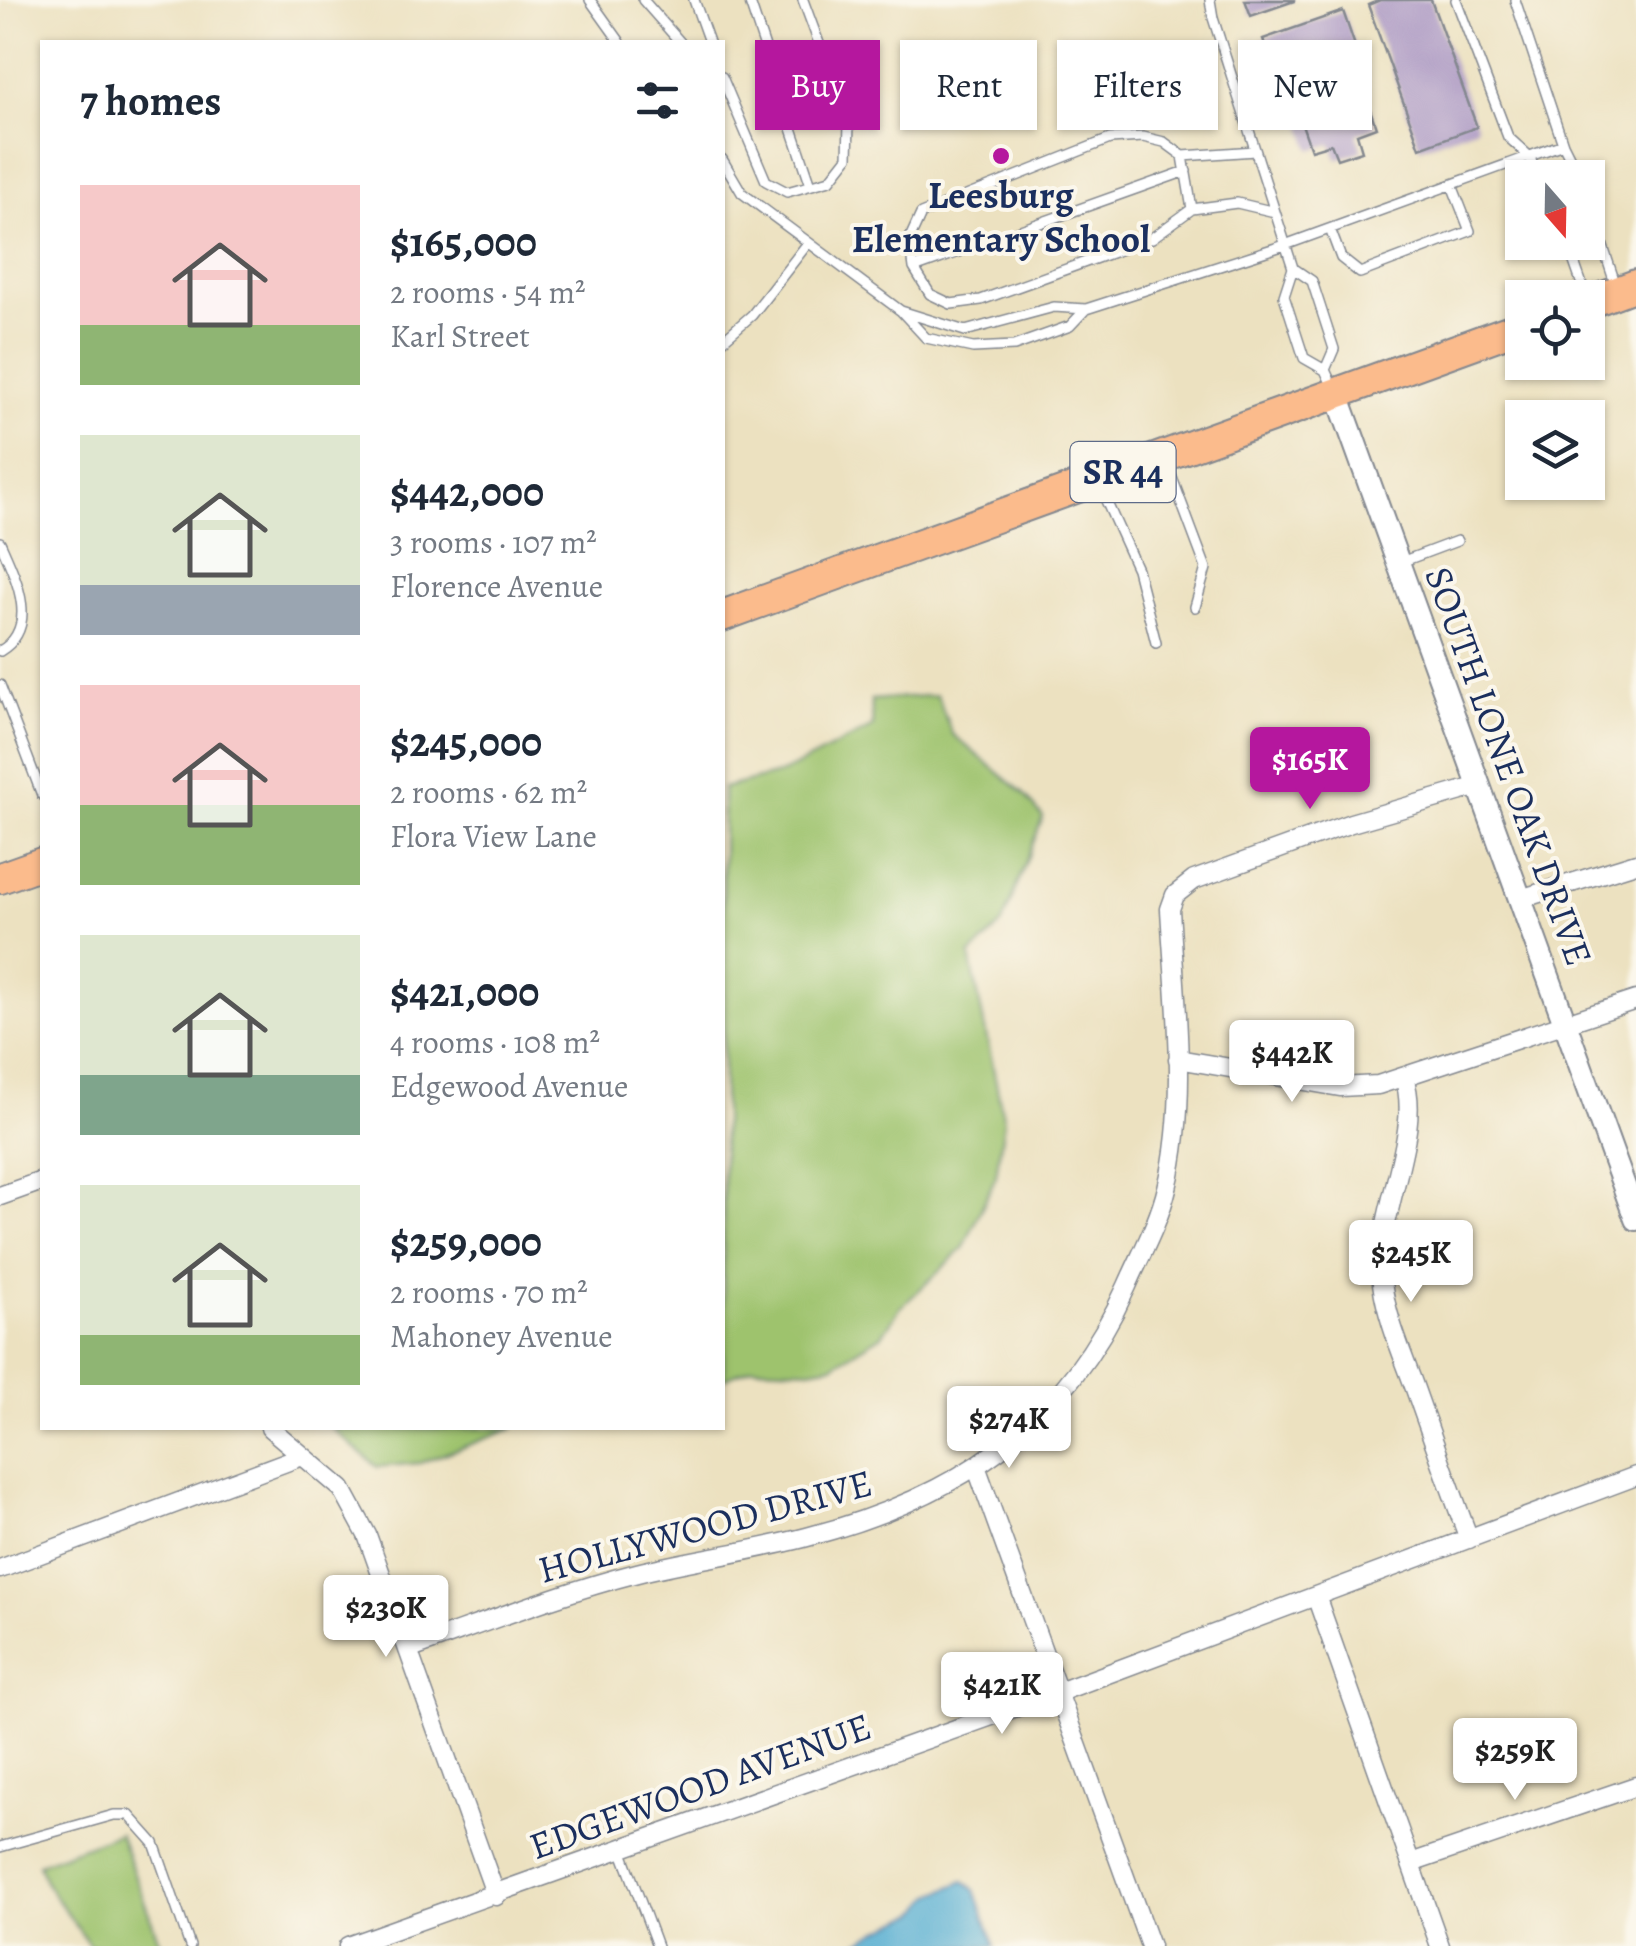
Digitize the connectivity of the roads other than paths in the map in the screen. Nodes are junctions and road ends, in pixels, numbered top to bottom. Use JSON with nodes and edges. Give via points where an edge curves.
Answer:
{"nodes":[{"id":1,"x":590,"y":0,"type":"edge"},
{"id":2,"x":643,"y":0,"type":"edge"},
{"id":3,"x":694,"y":0,"type":"edge"},
{"id":4,"x":749,"y":0,"type":"edge"},
{"id":5,"x":803,"y":0,"type":"edge"},
{"id":6,"x":1210,"y":0,"type":"edge"},
{"id":7,"x":1456,"y":0,"type":"edge"},
{"id":8,"x":1516,"y":0,"type":"edge"},
{"id":9,"x":619,"y":40,"type":"edge"},
{"id":10,"x":678,"y":40,"type":"edge"},
{"id":11,"x":708,"y":40,"type":"edge"},
{"id":12,"x":725,"y":84,"type":"edge"},
{"id":13,"x":1563,"y":144,"type":"junction"},
{"id":14,"x":1255,"y":151,"type":"junction"},
{"id":15,"x":1183,"y":156,"type":"junction"},
{"id":16,"x":1530,"y":157,"type":"junction"},
{"id":17,"x":1531,"y":160,"type":"edge"},
{"id":18,"x":1571,"y":160,"type":"edge"},
{"id":19,"x":725,"y":163,"type":"edge"},
{"id":20,"x":1186,"y":171,"type":"junction"},
{"id":21,"x":812,"y":185,"type":"junction"},
{"id":22,"x":1452,"y":185,"type":"junction"},
{"id":23,"x":1192,"y":209,"type":"junction"},
{"id":24,"x":1275,"y":212,"type":"junction"},
{"id":25,"x":1330,"y":229,"type":"junction"},
{"id":26,"x":1605,"y":239,"type":"edge"},
{"id":27,"x":808,"y":244,"type":"junction"},
{"id":28,"x":1285,"y":245,"type":"junction"},
{"id":29,"x":914,"y":268,"type":"junction"},
{"id":30,"x":1293,"y":268,"type":"junction"},
{"id":31,"x":1627,"y":288,"type":"edge"},
{"id":32,"x":1086,"y":309,"type":"junction"},
{"id":33,"x":901,"y":311,"type":"junction"},
{"id":34,"x":1505,"y":331,"type":"edge"},
{"id":35,"x":725,"y":338,"type":"edge"},
{"id":36,"x":1331,"y":382,"type":"junction"},
{"id":37,"x":1164,"y":456,"type":"junction"},
{"id":38,"x":1097,"y":481,"type":"junction"},
{"id":39,"x":1457,"y":541,"type":"dead end"},
{"id":40,"x":0,"y":542,"type":"edge"},
{"id":41,"x":1398,"y":563,"type":"junction"},
{"id":42,"x":1195,"y":606,"type":"dead end"},
{"id":43,"x":725,"y":615,"type":"edge"},
{"id":44,"x":1156,"y":642,"type":"dead end"},
{"id":45,"x":0,"y":651,"type":"edge"},
{"id":46,"x":0,"y":685,"type":"edge"},
{"id":47,"x":1479,"y":786,"type":"junction"},
{"id":48,"x":40,"y":789,"type":"edge"},
{"id":49,"x":40,"y":864,"type":"edge"},
{"id":50,"x":1636,"y":864,"type":"edge"},
{"id":51,"x":0,"y":878,"type":"edge"},
{"id":52,"x":1520,"y":900,"type":"junction"},
{"id":53,"x":1636,"y":1000,"type":"edge"},
{"id":54,"x":1565,"y":1024,"type":"junction"},
{"id":55,"x":1178,"y":1059,"type":"junction"},
{"id":56,"x":1404,"y":1078,"type":"junction"},
{"id":57,"x":40,"y":1182,"type":"edge"},
{"id":58,"x":0,"y":1196,"type":"edge"},
{"id":59,"x":1636,"y":1219,"type":"edge"},
{"id":60,"x":272,"y":1430,"type":"edge"},
{"id":61,"x":302,"y":1456,"type":"junction"},
{"id":62,"x":976,"y":1466,"type":"junction"},
{"id":63,"x":1636,"y":1476,"type":"edge"},
{"id":64,"x":1468,"y":1539,"type":"junction"},
{"id":65,"x":0,"y":1569,"type":"edge"},
{"id":66,"x":1316,"y":1596,"type":"junction"},
{"id":67,"x":408,"y":1650,"type":"junction"},
{"id":68,"x":1059,"y":1692,"type":"junction"},
{"id":69,"x":1636,"y":1786,"type":"edge"},
{"id":70,"x":0,"y":1847,"type":"edge"},
{"id":71,"x":621,"y":1849,"type":"junction"},
{"id":72,"x":1410,"y":1863,"type":"junction"},
{"id":73,"x":496,"y":1896,"type":"junction"},
{"id":74,"x":190,"y":1946,"type":"edge"},
{"id":75,"x":348,"y":1946,"type":"edge"},
{"id":76,"x":657,"y":1946,"type":"edge"},
{"id":77,"x":1150,"y":1946,"type":"edge"},
{"id":78,"x":1440,"y":1946,"type":"edge"}],
"edges":[{"from":1,"to":9,"type":"lane"},
{"from":2,"to":10,"type":"lane"},
{"from":3,"to":11,"type":"lane"},
{"from":4,"to":21,"type":"lane"},
{"from":5,"to":21,"type":"lane","via":[[849,124],[848,157],[830,180]]},
{"from":6,"to":14,"type":"lane"},
{"from":7,"to":16,"type":"lane","via":[[1508,137]]},
{"from":8,"to":13,"type":"lane"},
{"from":12,"to":21,"type":"lane","via":[[766,181],[787,192]]},
{"from":13,"to":16,"type":"lane"},
{"from":13,"to":18,"type":"lane"},
{"from":14,"to":15,"type":"lane"},
{"from":14,"to":24,"type":"lane"},
{"from":15,"to":20,"type":"lane"},
{"from":15,"to":29,"type":"lane","via":[[1143,136],[1110,139],[957,197],[921,214],[910,238]]},
{"from":16,"to":17,"type":"lane"},
{"from":16,"to":22,"type":"lane"},
{"from":19,"to":27,"type":"lane","via":[[742,193]]},
{"from":20,"to":23,"type":"lane"},
{"from":20,"to":29,"type":"lane"},
{"from":22,"to":25,"type":"lane"},
{"from":22,"to":25,"type":"lane","via":[[1470,231],[1360,273],[1341,258]]},
{"from":23,"to":24,"type":"lane","via":[[1237,203]]},
{"from":23,"to":29,"type":"lane","via":[[1152,238],[982,300],[951,304],[930,294]]},
{"from":24,"to":28,"type":"lane"},
{"from":25,"to":28,"type":"lane"},
{"from":26,"to":31,"type":"lane"},
{"from":27,"to":33,"type":"lane"},
{"from":27,"to":35,"type":"lane"},
{"from":28,"to":30,"type":"lane"},
{"from":28,"to":32,"type":"lane"},
{"from":30,"to":36,"type":"lane","via":[[1312,281],[1334,348]]},
{"from":30,"to":36,"type":"lane","via":[[1284,296],[1304,358]]},
{"from":32,"to":33,"type":"lane","via":[[1054,307],[965,332]]},
{"from":32,"to":33,"type":"lane","via":[[1070,326],[1014,346],[973,348],[926,338]]},
{"from":34,"to":36,"type":"main road","number":"SR 44"},
{"from":36,"to":37,"type":"main road","number":"SR 44"},
{"from":36,"to":41,"type":"street","name":"SOUTH LONE OAK DRIVE"},
{"from":37,"to":38,"type":"main road","number":"SR 44"},
{"from":37,"to":42,"type":"lane","via":[[1206,568]]},
{"from":38,"to":43,"type":"main road","number":"SR 44"},
{"from":38,"to":44,"type":"lane","via":[[1137,569]]},
{"from":39,"to":41,"type":"lane"},
{"from":40,"to":45,"type":"lane","via":[[25,616],[21,631]]},
{"from":41,"to":47,"type":"street","name":"SOUTH LONE OAK DRIVE"},
{"from":46,"to":48,"type":"lane"},
{"from":47,"to":52,"type":"street","name":"SOUTH LONE OAK DRIVE"},
{"from":47,"to":55,"type":"street","name":"HOLLYWOOD DRIVE","via":[[1289,844],[1194,880],[1175,896],[1170,909]]},
{"from":49,"to":51,"type":"main road"},
{"from":50,"to":52,"type":"street"},
{"from":52,"to":54,"type":"street","name":"SOUTH LONE OAK DRIVE"},
{"from":53,"to":54,"type":"street"},
{"from":54,"to":56,"type":"street"},
{"from":54,"to":59,"type":"street","name":"SOUTH LONE OAK DRIVE"},
{"from":55,"to":56,"type":"street","via":[[1340,1088]]},
{"from":55,"to":62,"type":"street","name":"HOLLYWOOD DRIVE","via":[[1167,1190],[1117,1307],[1071,1383]]},
{"from":56,"to":64,"type":"street","via":[[1410,1104],[1386,1218],[1382,1282]]},
{"from":57,"to":58,"type":"street"},
{"from":60,"to":61,"type":"street"},
{"from":61,"to":65,"type":"street"},
{"from":61,"to":67,"type":"street","via":[[342,1489],[355,1510]]},
{"from":62,"to":67,"type":"street","name":"HOLLYWOOD DRIVE","via":[[877,1515],[603,1583]]},
{"from":62,"to":68,"type":"street"},
{"from":63,"to":64,"type":"street","name":"EDGEWOOD AVENUE"},
{"from":64,"to":66,"type":"street","name":"EDGEWOOD AVENUE"},
{"from":66,"to":68,"type":"street","name":"EDGEWOOD AVENUE"},
{"from":66,"to":72,"type":"street"},
{"from":67,"to":73,"type":"street"},
{"from":68,"to":71,"type":"street","name":"EDGEWOOD AVENUE"},
{"from":68,"to":77,"type":"street"},
{"from":69,"to":72,"type":"street"},
{"from":70,"to":74,"type":"lane","via":[[129,1815],[154,1844]]},
{"from":71,"to":73,"type":"street","name":"EDGEWOOD AVENUE"},
{"from":71,"to":76,"type":"lane"},
{"from":72,"to":78,"type":"street"},
{"from":73,"to":75,"type":"street","name":"EDGEWOOD AVENUE"}]}
